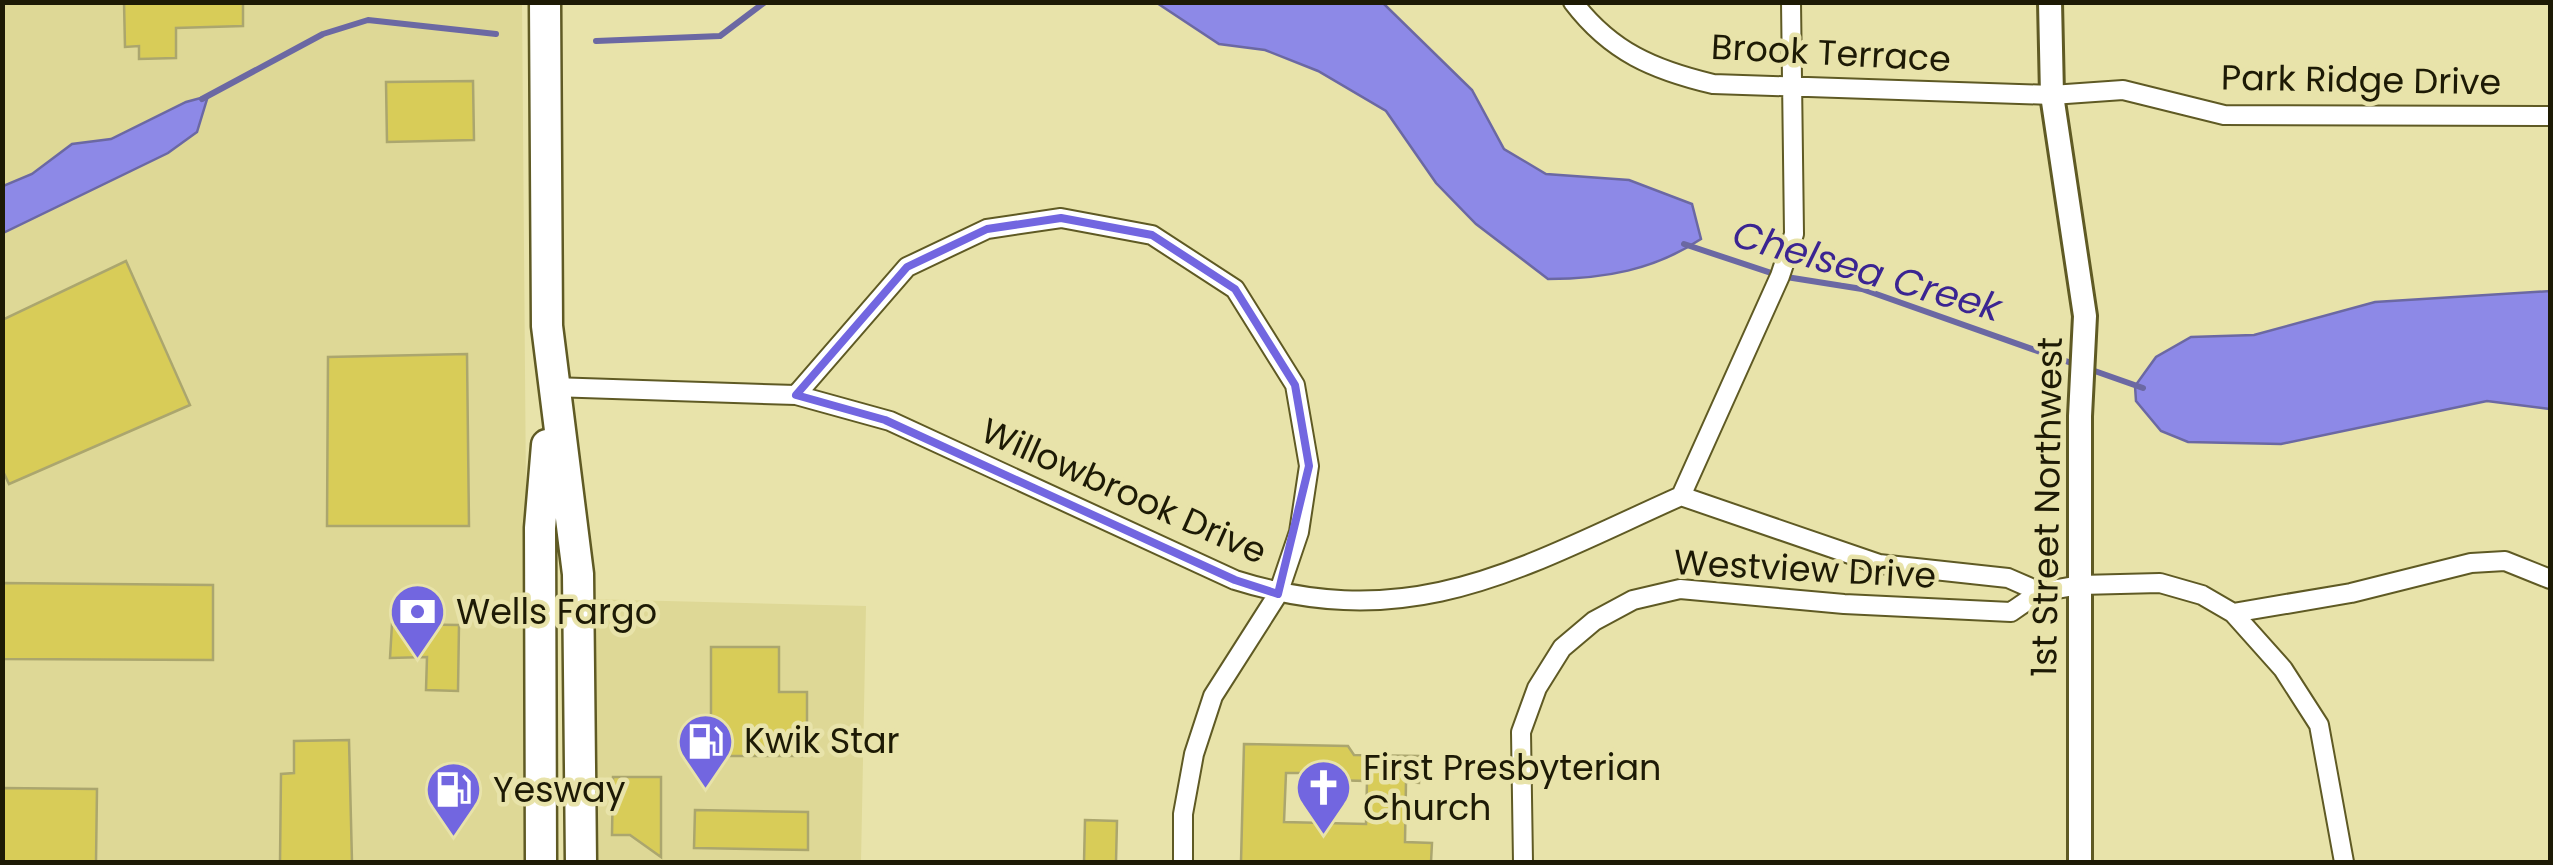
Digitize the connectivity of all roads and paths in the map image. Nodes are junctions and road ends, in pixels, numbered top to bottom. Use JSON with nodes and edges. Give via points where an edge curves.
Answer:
{"nodes":[{"id":1,"x":545,"y":2,"type":"edge"},
{"id":2,"x":1573,"y":2,"type":"edge"},
{"id":3,"x":1791,"y":2,"type":"edge"},
{"id":4,"x":2050,"y":2,"type":"edge"},
{"id":5,"x":1792,"y":86,"type":"junction"},
{"id":6,"x":2052,"y":94,"type":"junction"},
{"id":7,"x":2550,"y":116,"type":"edge"},
{"id":8,"x":552,"y":387,"type":"junction"},
{"id":9,"x":796,"y":395,"type":"junction"},
{"id":10,"x":1680,"y":496,"type":"junction"},
{"id":11,"x":2550,"y":579,"type":"edge"},
{"id":12,"x":2080,"y":585,"type":"junction"},
{"id":13,"x":2040,"y":592,"type":"junction"},
{"id":14,"x":1278,"y":594,"type":"junction"},
{"id":15,"x":2233,"y":614,"type":"junction"},
{"id":16,"x":541,"y":862,"type":"edge"},
{"id":17,"x":581,"y":862,"type":"edge"},
{"id":18,"x":1183,"y":862,"type":"edge"},
{"id":19,"x":1523,"y":862,"type":"edge"},
{"id":20,"x":2080,"y":862,"type":"edge"},
{"id":21,"x":2344,"y":862,"type":"edge"}],
"edges":[{"from":1,"to":8,"type":"main road"},
{"from":2,"to":5,"type":"street","name":"Brook Terrace","via":[[1594,30],[1628,56],[1670,74],[1713,84]]},
{"from":3,"to":5,"type":"street"},
{"from":4,"to":6,"type":"street","name":"1st Street Northwest"},
{"from":5,"to":6,"type":"street","name":"Brook Terrace"},
{"from":5,"to":10,"type":"street","via":[[1794,234]]},
{"from":6,"to":7,"type":"street","name":"Park Ridge Drive","via":[[2123,90],[2224,115]]},
{"from":6,"to":12,"type":"street","name":"1st Street Northwest","via":[[2085,316]]},
{"from":8,"to":9,"type":"street","name":"Willowbrook Drive"},
{"from":8,"to":16,"type":"main road","via":[[540,528]]},
{"from":8,"to":17,"type":"main road","via":[[578,574]]},
{"from":9,"to":14,"type":"street","name":"Willowbrook Drive","via":[[890,421]]},
{"from":9,"to":14,"type":"street","via":[[908,267],[987,228],[1060,218],[1152,235],[1235,289],[1295,385],[1310,466],[1299,532]]},
{"from":10,"to":13,"type":"street","via":[[1879,564],[2008,578]]},
{"from":10,"to":14,"type":"street","name":"Willowbrook Drive","via":[[1445,594],[1366,604]]},
{"from":11,"to":15,"type":"street","via":[[2505,561],[2471,562]]},
{"from":12,"to":13,"type":"street"},
{"from":12,"to":15,"type":"street","via":[[2160,584]]},
{"from":12,"to":20,"type":"street","name":"1st Street Northwest"},
{"from":13,"to":19,"type":"street","name":"Westview Drive","via":[[2010,612],[1680,589],[1632,600],[1562,648],[1537,688],[1520,732]]},
{"from":14,"to":18,"type":"street","via":[[1213,696],[1188,784]]},
{"from":15,"to":21,"type":"street","via":[[2284,669],[2319,725]]}]}
